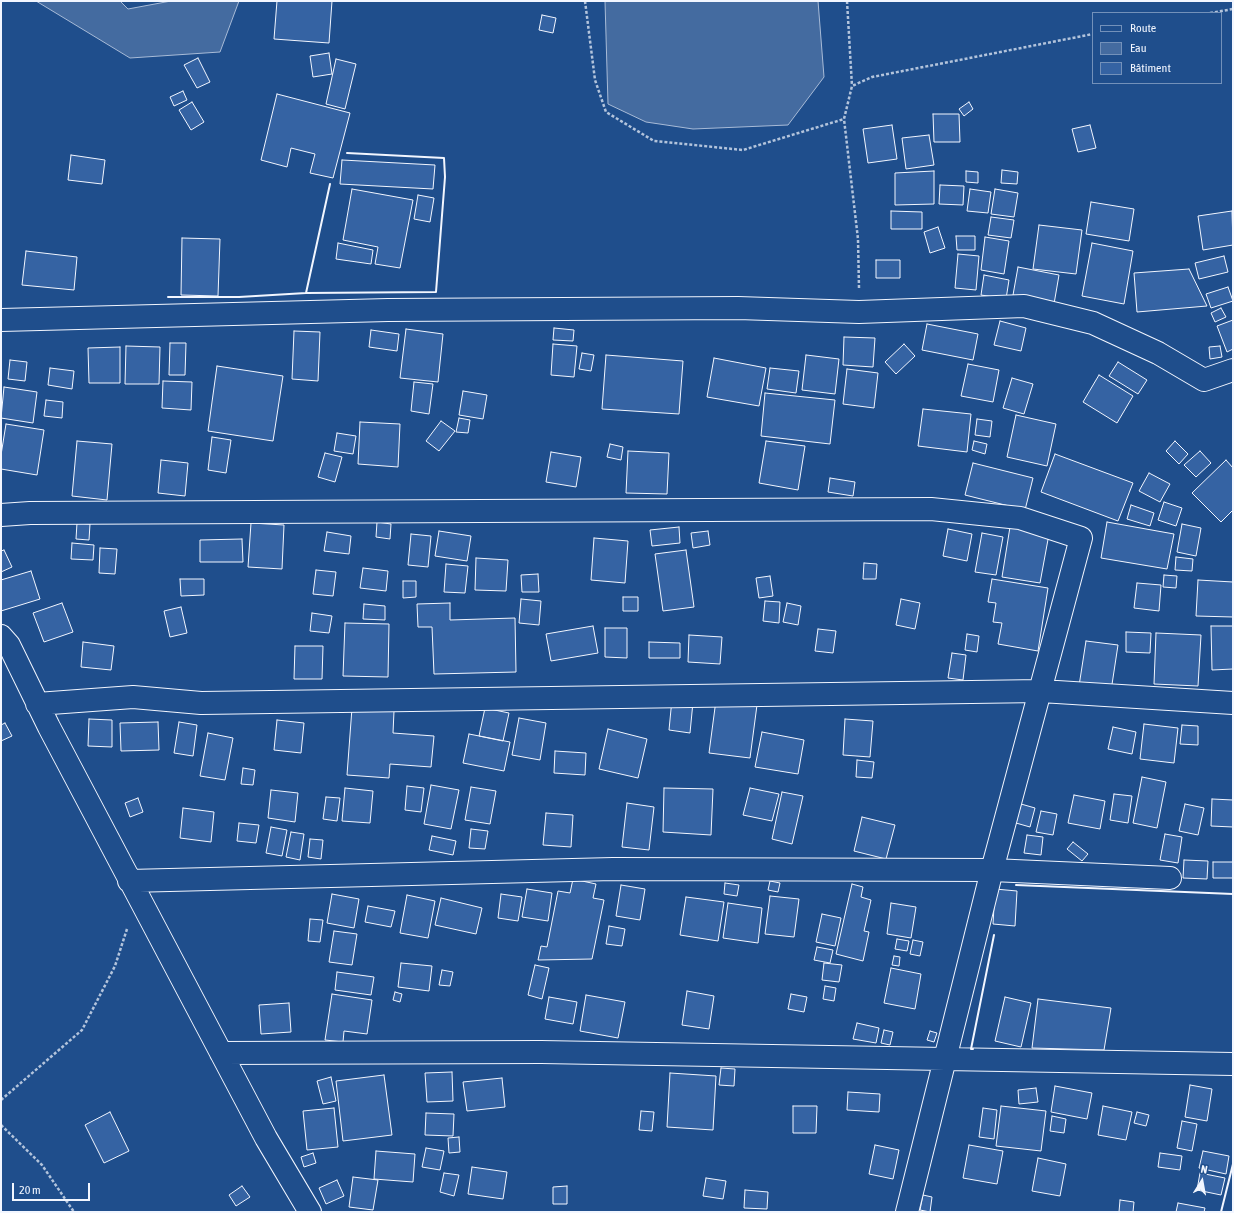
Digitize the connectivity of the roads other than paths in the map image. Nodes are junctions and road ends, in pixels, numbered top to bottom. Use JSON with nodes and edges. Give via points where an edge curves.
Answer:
{"nodes":[{"id":1,"x":1,"y":320,"type":"edge"},
{"id":2,"x":1233,"y":370,"type":"edge"},
{"id":3,"x":1,"y":515,"type":"edge"},
{"id":4,"x":1,"y":636,"type":"edge"},
{"id":5,"x":1041,"y":691,"type":"junction"},
{"id":6,"x":1233,"y":703,"type":"edge"},
{"id":7,"x":37,"y":704,"type":"junction"},
{"id":8,"x":992,"y":870,"type":"junction"},
{"id":9,"x":1170,"y":878,"type":"dead end"},
{"id":10,"x":134,"y":890,"type":"junction"},
{"id":11,"x":221,"y":1053,"type":"junction"},
{"id":12,"x":944,"y":1059,"type":"junction"},
{"id":13,"x":1233,"y":1064,"type":"edge"},
{"id":14,"x":310,"y":1212,"type":"edge"},
{"id":15,"x":906,"y":1212,"type":"edge"}],
"edges":[{"from":1,"to":2,"type":"street","via":[[388,310],[738,308],[859,312],[1024,306],[1093,323],[1158,353],[1204,380]]},
{"from":3,"to":5,"type":"street","via":[[930,509],[1020,518],[1081,538]]},
{"from":4,"to":7,"type":"street","via":[[9,645]]},
{"from":5,"to":6,"type":"street"},
{"from":5,"to":7,"type":"street","via":[[200,704],[133,697]]},
{"from":5,"to":8,"type":"street"},
{"from":7,"to":10,"type":"street"},
{"from":8,"to":9,"type":"street"},
{"from":8,"to":10,"type":"street","via":[[613,869]]},
{"from":8,"to":12,"type":"street"},
{"from":10,"to":11,"type":"street"},
{"from":11,"to":12,"type":"street","via":[[541,1052]]},
{"from":11,"to":14,"type":"street","via":[[266,1138]]},
{"from":12,"to":13,"type":"street"},
{"from":12,"to":15,"type":"street"}]}
